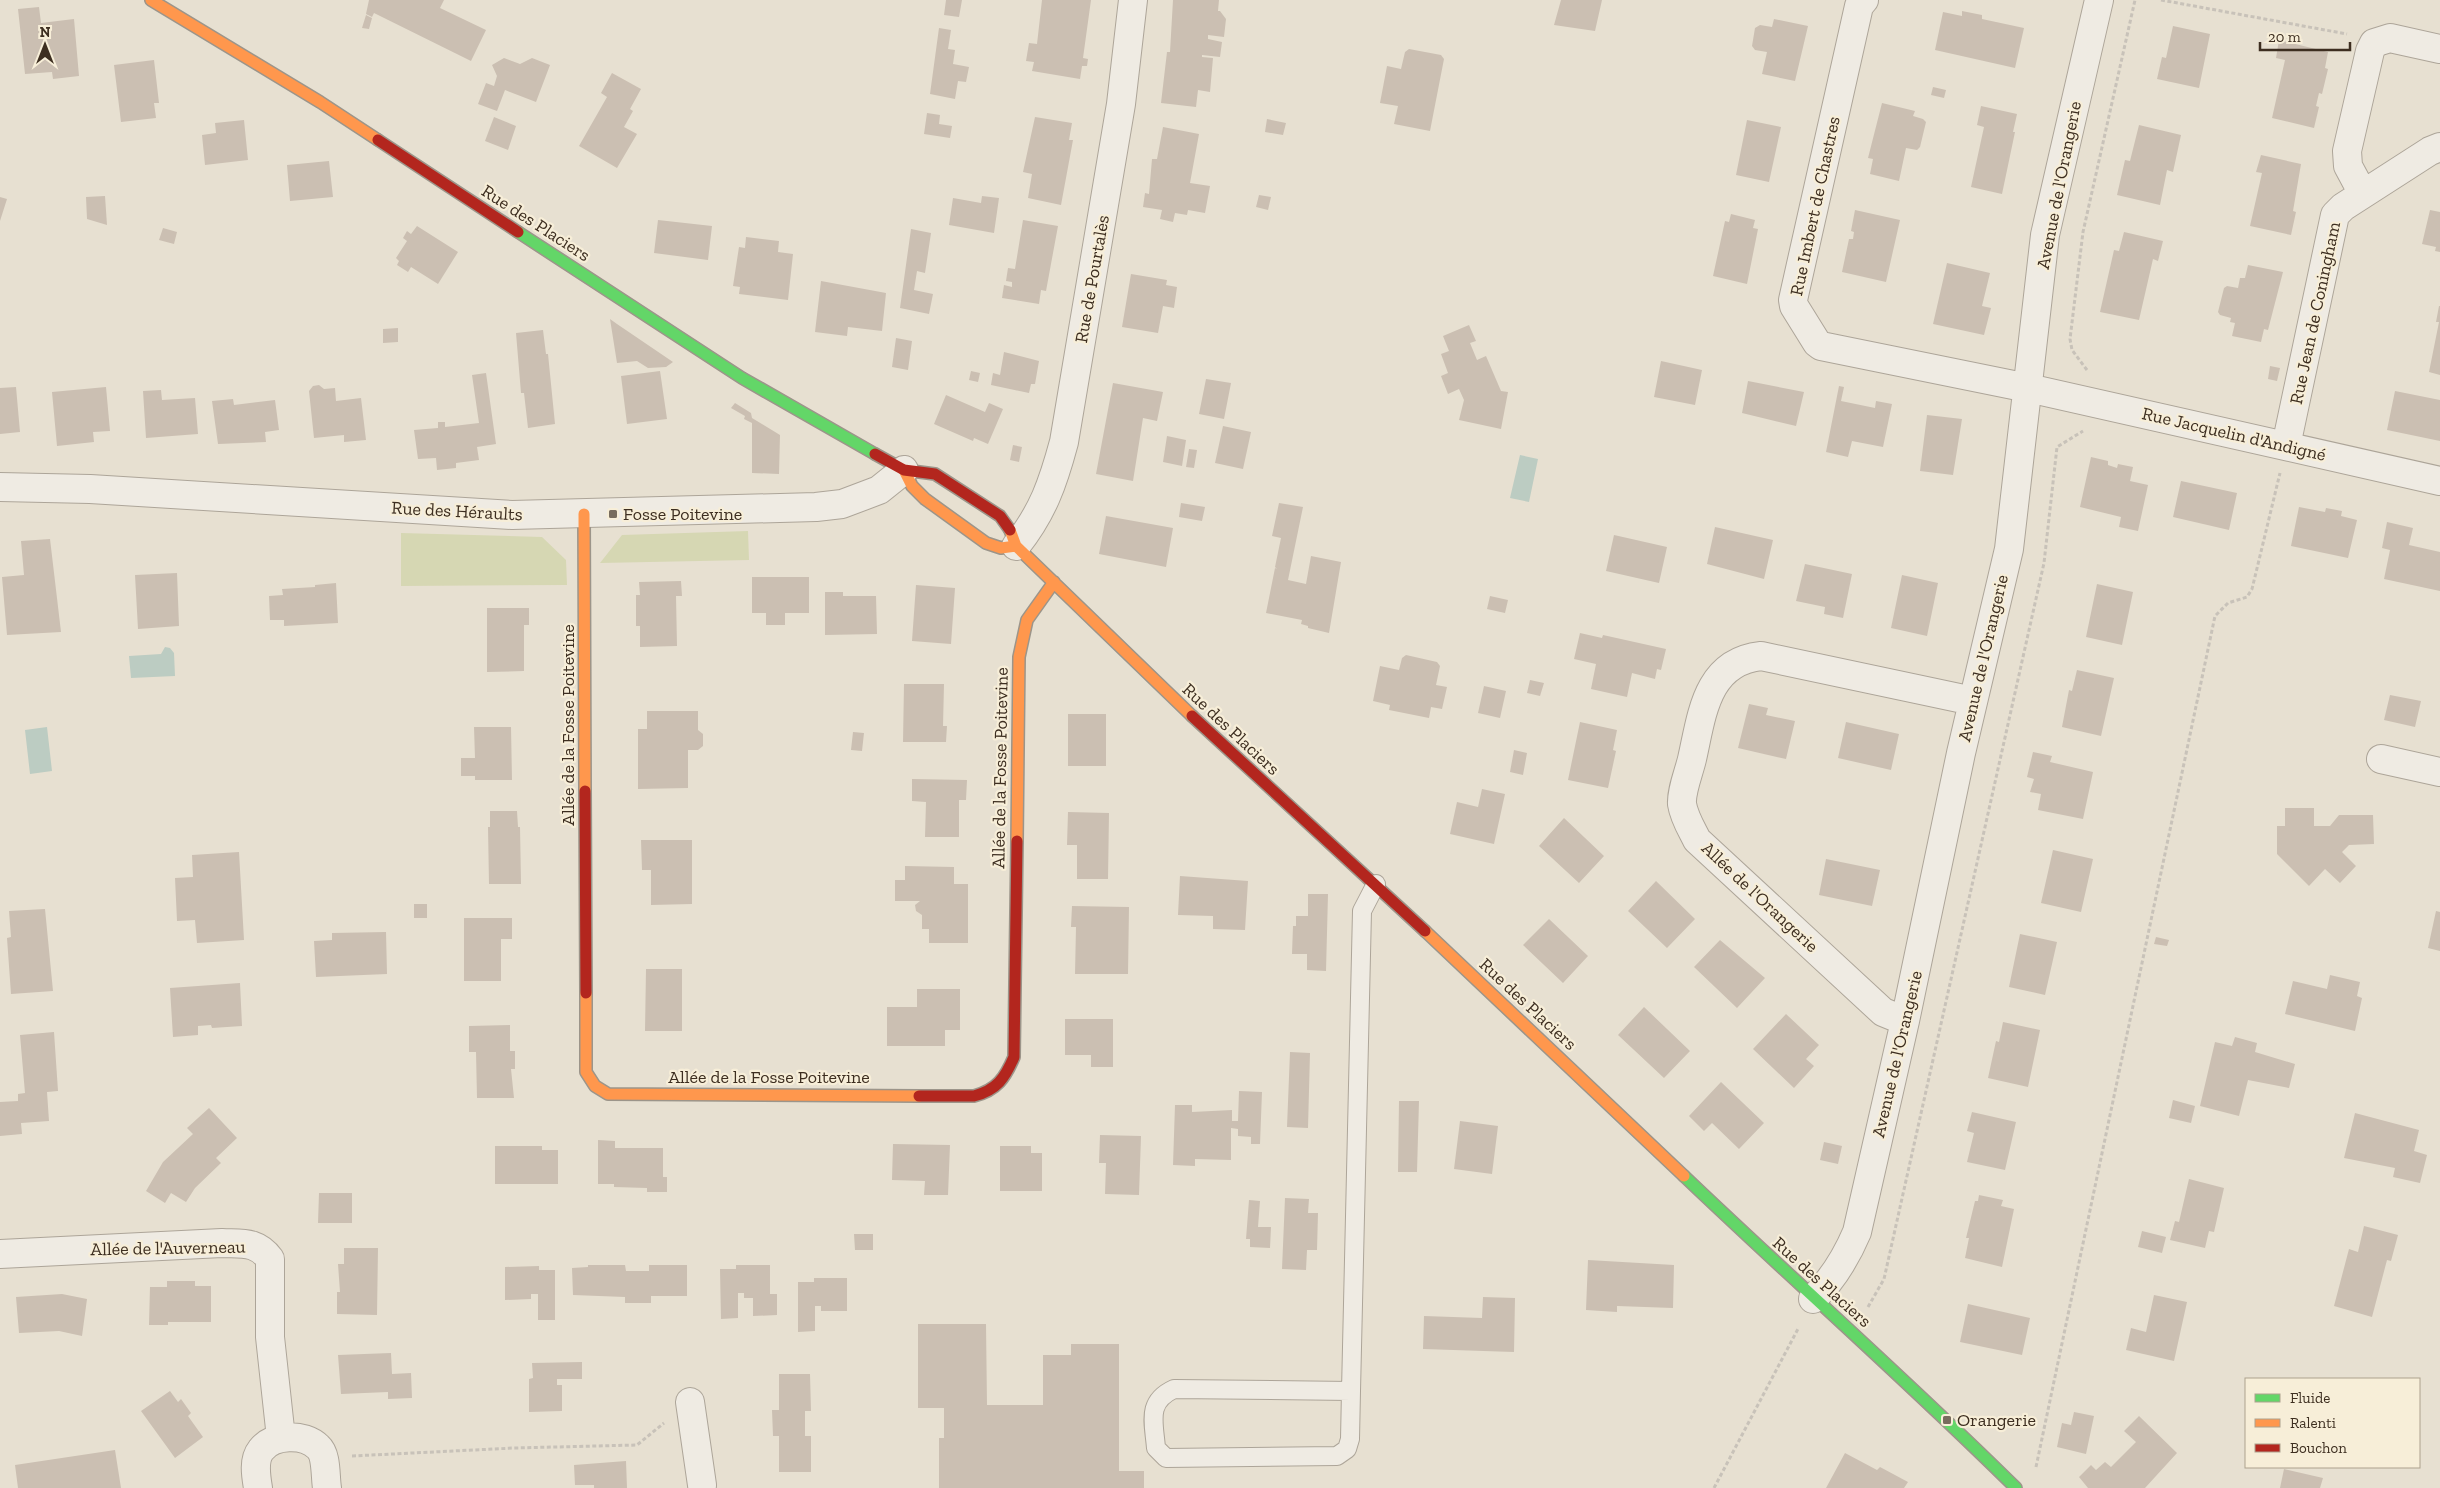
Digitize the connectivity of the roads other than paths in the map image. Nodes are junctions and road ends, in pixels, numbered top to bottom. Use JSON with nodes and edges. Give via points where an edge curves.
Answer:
{"nodes":[{"id":1,"x":1133,"y":0,"type":"edge"},
{"id":2,"x":1864,"y":0,"type":"edge"},
{"id":3,"x":2099,"y":0,"type":"edge"},
{"id":4,"x":160,"y":2,"type":"edge"},
{"id":5,"x":2440,"y":49,"type":"edge"},
{"id":6,"x":2440,"y":148,"type":"edge"},
{"id":7,"x":2363,"y":194,"type":"junction"},
{"id":8,"x":2028,"y":388,"type":"junction"},
{"id":9,"x":2286,"y":446,"type":"junction"},
{"id":10,"x":904,"y":470,"type":"junction"},
{"id":11,"x":2440,"y":481,"type":"edge"},
{"id":12,"x":0,"y":487,"type":"edge"},
{"id":13,"x":584,"y":514,"type":"junction"},
{"id":14,"x":1016,"y":546,"type":"junction"},
{"id":15,"x":1054,"y":582,"type":"junction"},
{"id":16,"x":1973,"y":701,"type":"junction"},
{"id":17,"x":2381,"y":759,"type":"dead end"},
{"id":18,"x":2440,"y":772,"type":"edge"},
{"id":19,"x":1376,"y":884,"type":"junction"},
{"id":20,"x":1905,"y":1021,"type":"junction"},
{"id":21,"x":0,"y":1254,"type":"edge"},
{"id":22,"x":1813,"y":1300,"type":"junction"},
{"id":23,"x":1351,"y":1391,"type":"junction"},
{"id":24,"x":690,"y":1402,"type":"road end"},
{"id":25,"x":281,"y":1438,"type":"junction"},
{"id":26,"x":701,"y":1487,"type":"edge"},
{"id":27,"x":258,"y":1488,"type":"edge"},
{"id":28,"x":326,"y":1488,"type":"edge"},
{"id":29,"x":2016,"y":1488,"type":"edge"}],
"edges":[{"from":1,"to":14,"type":"street","name":"Rue de Pourtalès","via":[[1121,104],[1064,442],[1042,508]]},
{"from":2,"to":8,"type":"street","name":"Rue Imbert de Chastres","via":[[1859,6],[1794,306],[1821,346]]},
{"from":3,"to":8,"type":"street","name":"Avenue de l'Orangerie","via":[[2045,235]]},
{"from":4,"to":10,"type":"street","name":"Rue des Placiers","via":[[320,102],[742,378]]},
{"from":5,"to":7,"type":"street","via":[[2390,38],[2374,43],[2370,50],[2347,151],[2348,166]]},
{"from":6,"to":7,"type":"street","name":"Rue Jean de Coningham","via":[[2430,151]]},
{"from":7,"to":9,"type":"street","name":"Rue Jean de Coningham","via":[[2335,215]]},
{"from":8,"to":9,"type":"street","name":"Rue Jacquelin d'Andigné"},
{"from":8,"to":16,"type":"street","name":"Avenue de l'Orangerie","via":[[2009,549]]},
{"from":9,"to":11,"type":"street","name":"Rue Jacquelin d'Andigné"},
{"from":10,"to":13,"type":"street","name":"Rue des Héraults","via":[[879,490],[842,504],[762,510]]},
{"from":10,"to":14,"type":"street","name":"Rue des Placiers","via":[[912,486],[925,500],[986,543],[1001,548]]},
{"from":10,"to":14,"type":"street","name":"Rue des Placiers","via":[[935,474],[974,498],[1000,516]]},
{"from":12,"to":13,"type":"street","name":"Rue des Héraults","via":[[90,489],[484,514]]},
{"from":13,"to":15,"type":"street","name":"Allée de la Fosse Poitevine","via":[[586,1072],[590,1081],[608,1094],[974,1096],[990,1093],[1005,1079],[1014,1057],[1019,657],[1027,620]]},
{"from":14,"to":15,"type":"street","name":"Rue des Placiers"},
{"from":15,"to":19,"type":"street","name":"Rue des Placiers","via":[[1220,744]]},
{"from":16,"to":20,"type":"street","name":"Avenue de l'Orangerie"},
{"from":16,"to":20,"type":"street","name":"Allée de l'Orangerie","via":[[1761,656],[1745,658],[1717,680],[1706,699],[1682,802],[1697,840],[1883,1012]]},
{"from":17,"to":18,"type":"street"},
{"from":19,"to":22,"type":"street","name":"Rue des Placiers"},
{"from":19,"to":23,"type":"lane","via":[[1362,911]]},
{"from":20,"to":22,"type":"street","name":"Avenue de l'Orangerie","via":[[1857,1232],[1847,1257]]},
{"from":21,"to":25,"type":"street","name":"Allée de l'Auverneau","via":[[222,1243],[252,1245],[263,1250],[270,1259],[270,1337]]},
{"from":22,"to":29,"type":"street","name":"Rue des Placiers","via":[[1947,1420]]},
{"from":23,"to":23,"type":"lane","via":[[1350,1439],[1346,1449],[1337,1456],[1166,1458],[1156,1448],[1153,1410],[1157,1400],[1174,1389]]},
{"from":24,"to":26,"type":"street"},
{"from":25,"to":27,"type":"street","via":[[261,1450],[257,1460]]},
{"from":25,"to":28,"type":"street","via":[[295,1437],[319,1447],[324,1460]]}]}
